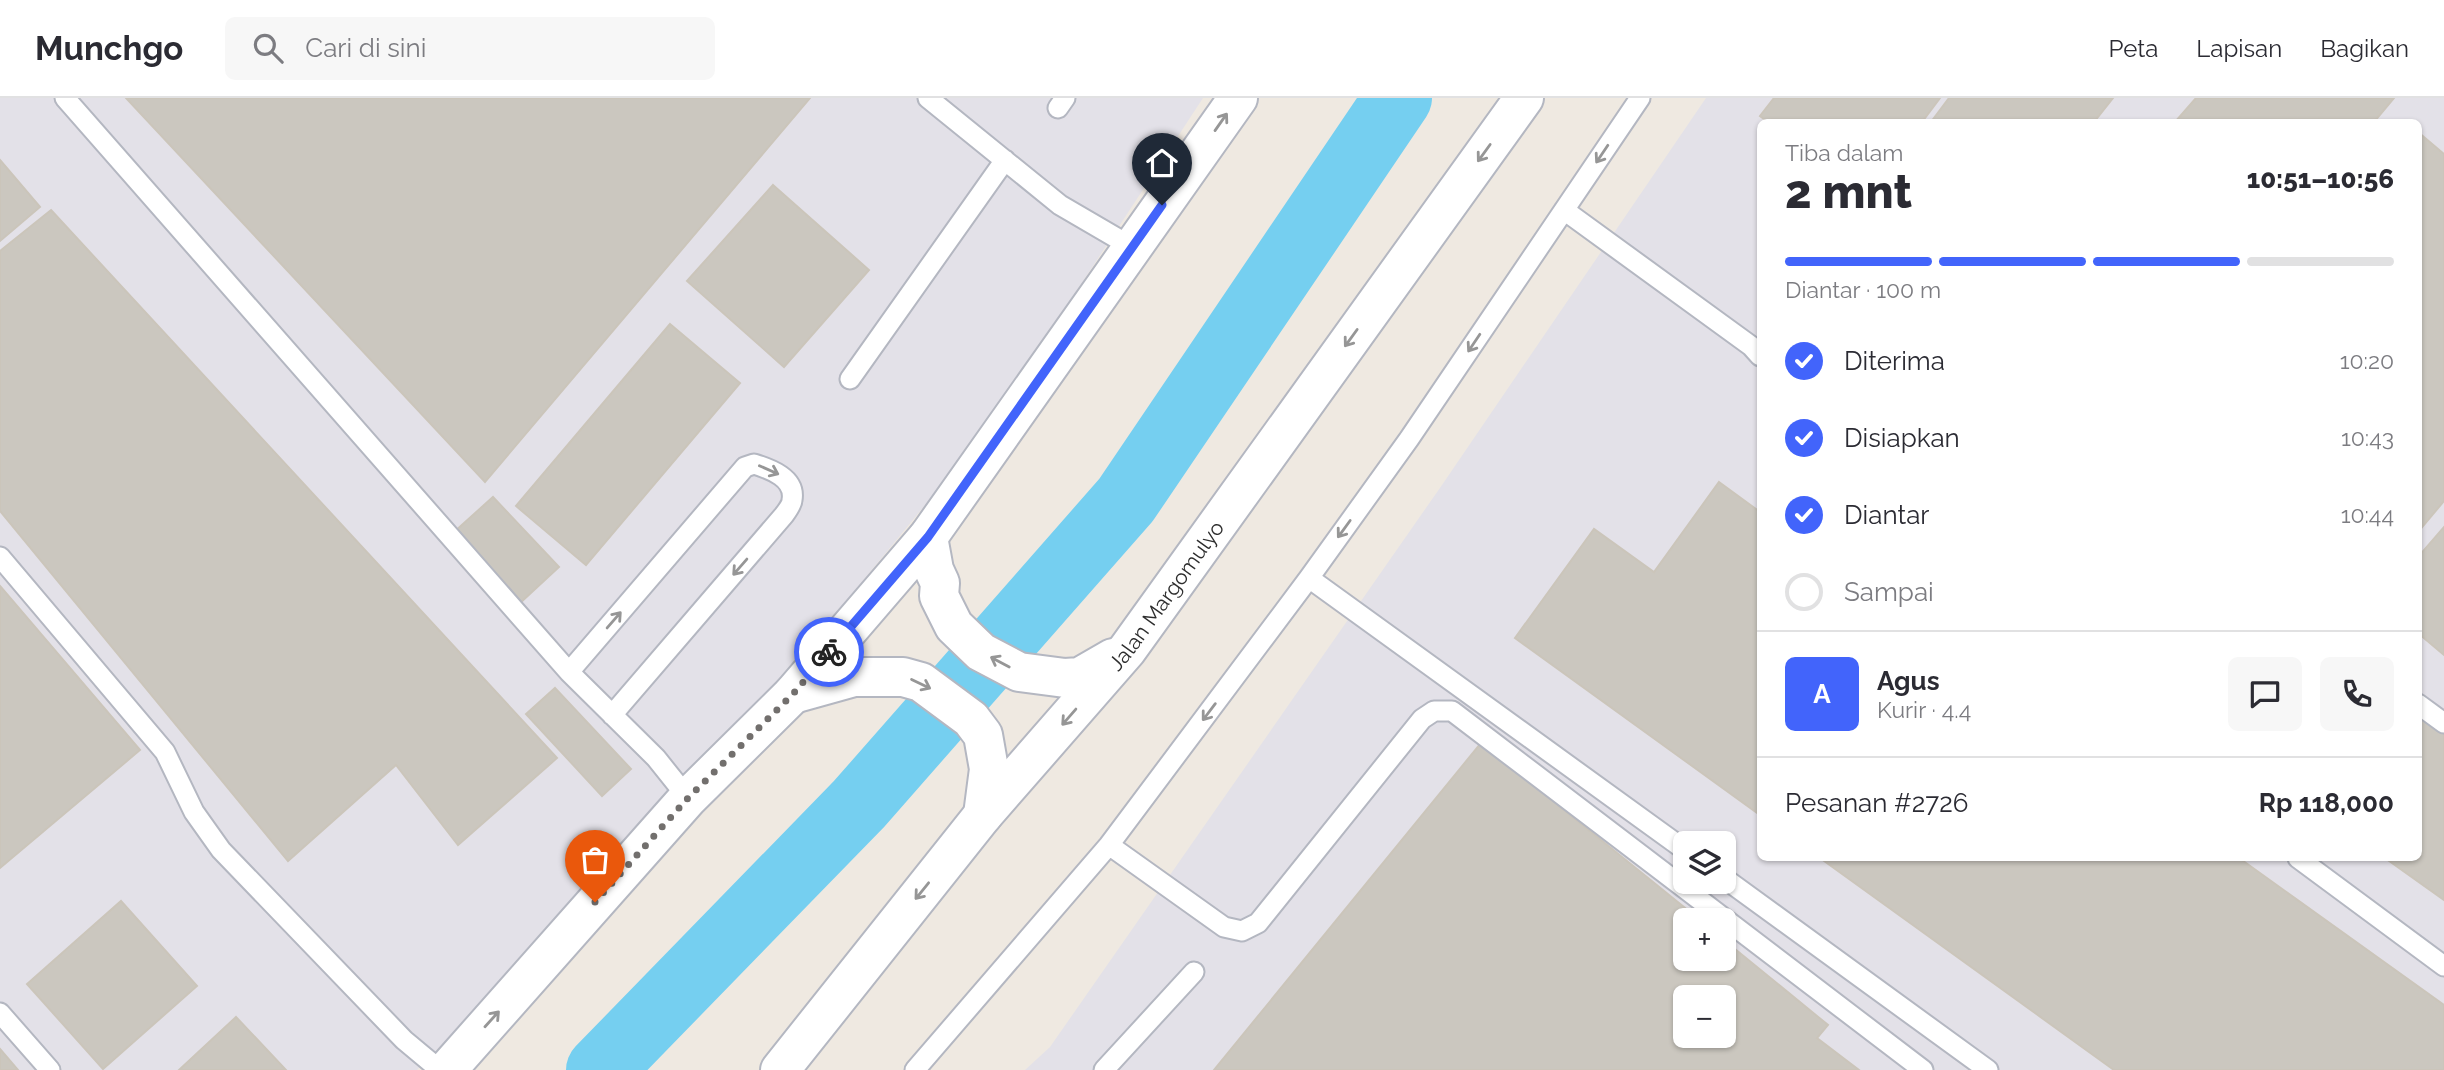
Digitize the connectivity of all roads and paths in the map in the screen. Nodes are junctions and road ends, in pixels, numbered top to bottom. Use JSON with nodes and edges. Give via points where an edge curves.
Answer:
{"nodes":[{"id":1,"x":65,"y":98,"type":"edge"},
{"id":2,"x":928,"y":98,"type":"edge"},
{"id":3,"x":1238,"y":98,"type":"edge"},
{"id":4,"x":1524,"y":98,"type":"edge"},
{"id":5,"x":1640,"y":98,"type":"edge"},
{"id":6,"x":1005,"y":160,"type":"junction"},
{"id":7,"x":1564,"y":210,"type":"junction"},
{"id":8,"x":1132,"y":247,"type":"junction"},
{"id":9,"x":1757,"y":347,"type":"edge"},
{"id":10,"x":850,"y":379,"type":"dead end"},
{"id":11,"x":928,"y":537,"type":"junction"},
{"id":12,"x":0,"y":557,"type":"edge"},
{"id":13,"x":1309,"y":578,"type":"junction"},
{"id":14,"x":1127,"y":650,"type":"junction"},
{"id":15,"x":569,"y":671,"type":"junction"},
{"id":16,"x":793,"y":694,"type":"junction"},
{"id":17,"x":2422,"y":707,"type":"edge"},
{"id":18,"x":612,"y":715,"type":"junction"},
{"id":19,"x":2444,"y":723,"type":"edge"},
{"id":20,"x":688,"y":798,"type":"junction"},
{"id":21,"x":983,"y":815,"type":"junction"},
{"id":22,"x":1673,"y":841,"type":"edge"},
{"id":23,"x":1110,"y":845,"type":"junction"},
{"id":24,"x":2302,"y":861,"type":"edge"},
{"id":25,"x":1736,"y":887,"type":"edge"},
{"id":26,"x":2444,"y":966,"type":"edge"},
{"id":27,"x":1194,"y":972,"type":"dead end"},
{"id":28,"x":0,"y":1013,"type":"edge"},
{"id":29,"x":924,"y":1067,"type":"edge"},
{"id":30,"x":50,"y":1070,"type":"edge"},
{"id":31,"x":440,"y":1070,"type":"edge"},
{"id":32,"x":447,"y":1070,"type":"edge"},
{"id":33,"x":780,"y":1070,"type":"edge"},
{"id":34,"x":1104,"y":1070,"type":"edge"},
{"id":35,"x":1923,"y":1070,"type":"edge"},
{"id":36,"x":1988,"y":1070,"type":"edge"}],
"edges":[{"from":1,"to":15,"type":"lane"},
{"from":2,"to":6,"type":"lane"},
{"from":8,"to":3,"type":"main road","one_way":true},
{"from":4,"to":14,"type":"main road","name":"Jalan Margomulyo","one_way":true},
{"from":5,"to":7,"type":"lane","one_way":true},
{"from":6,"to":8,"type":"lane","via":[[1060,205]]},
{"from":6,"to":10,"type":"lane"},
{"from":7,"to":9,"type":"lane"},
{"from":7,"to":13,"type":"lane","one_way":true},
{"from":8,"to":11,"type":"main road"},
{"from":14,"to":11,"type":"main road","one_way":true,"via":[[1080,677],[1065,678],[1019,673],[981,652],[954,626],[939,596]]},
{"from":11,"to":16,"type":"main road"},
{"from":12,"to":31,"type":"lane","via":[[165,752],[194,812],[221,850],[404,1040]]},
{"from":13,"to":22,"type":"lane"},
{"from":13,"to":23,"type":"lane","one_way":true},
{"from":14,"to":21,"type":"main road","name":"Jalan Margomulyo","one_way":true},
{"from":15,"to":18,"type":"lane"},
{"from":15,"to":18,"type":"lane","one_way":true,"via":[[745,467],[754,464],[776,472],[790,485],[792,500],[784,515]]},
{"from":16,"to":20,"type":"main road"},
{"from":16,"to":21,"type":"main road","one_way":true,"via":[[855,677],[903,677],[921,682],[971,719],[983,735],[989,769]]},
{"from":17,"to":19,"type":"lane"},
{"from":18,"to":20,"type":"lane"},
{"from":32,"to":20,"type":"main road","one_way":true},
{"from":21,"to":33,"type":"main road","name":"Jalan Margomulyo","one_way":true},
{"from":23,"to":29,"type":"lane"},
{"from":23,"to":35,"type":"lane","via":[[1224,927],[1242,931],[1258,923],[1422,719],[1434,711],[1452,711]]},
{"from":24,"to":26,"type":"lane"},
{"from":25,"to":36,"type":"lane"},
{"from":27,"to":34,"type":"lane"},
{"from":28,"to":30,"type":"lane"}]}
